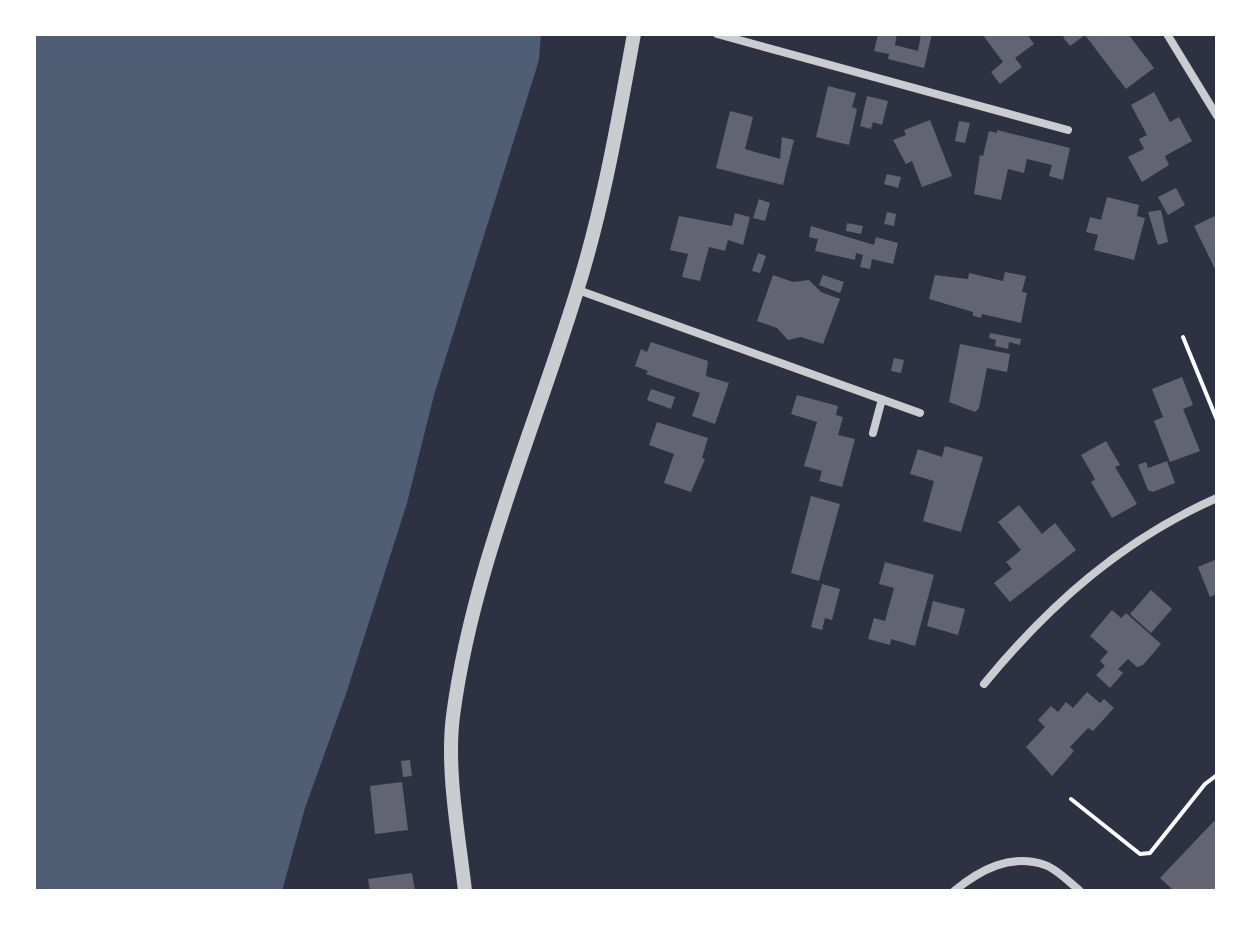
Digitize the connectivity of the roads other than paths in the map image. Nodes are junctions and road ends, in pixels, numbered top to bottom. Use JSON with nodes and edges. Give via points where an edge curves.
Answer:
{"nodes":[{"id":1,"x":634,"y":34,"type":"edge"},
{"id":2,"x":717,"y":34,"type":"edge"},
{"id":3,"x":1167,"y":34,"type":"edge"},
{"id":4,"x":1217,"y":116,"type":"edge"},
{"id":5,"x":1068,"y":130,"type":"dead end"},
{"id":6,"x":578,"y":290,"type":"junction"},
{"id":7,"x":882,"y":399,"type":"junction"},
{"id":8,"x":920,"y":413,"type":"dead end"},
{"id":9,"x":873,"y":433,"type":"dead end"},
{"id":10,"x":1217,"y":498,"type":"edge"},
{"id":11,"x":984,"y":684,"type":"dead end"},
{"id":12,"x":465,"y":891,"type":"edge"},
{"id":13,"x":954,"y":891,"type":"edge"},
{"id":14,"x":1080,"y":891,"type":"edge"}],
"edges":[{"from":1,"to":6,"type":"street","via":[[611,160]]},
{"from":2,"to":5,"type":"street"},
{"from":3,"to":4,"type":"street"},
{"from":6,"to":7,"type":"street"},
{"from":6,"to":12,"type":"street","via":[[471,616],[452,720]]},
{"from":7,"to":8,"type":"street"},
{"from":7,"to":9,"type":"street"},
{"from":10,"to":11,"type":"street","via":[[1126,546],[1074,587]]},
{"from":13,"to":14,"type":"street","via":[[979,871],[1014,861],[1047,865]]}]}
